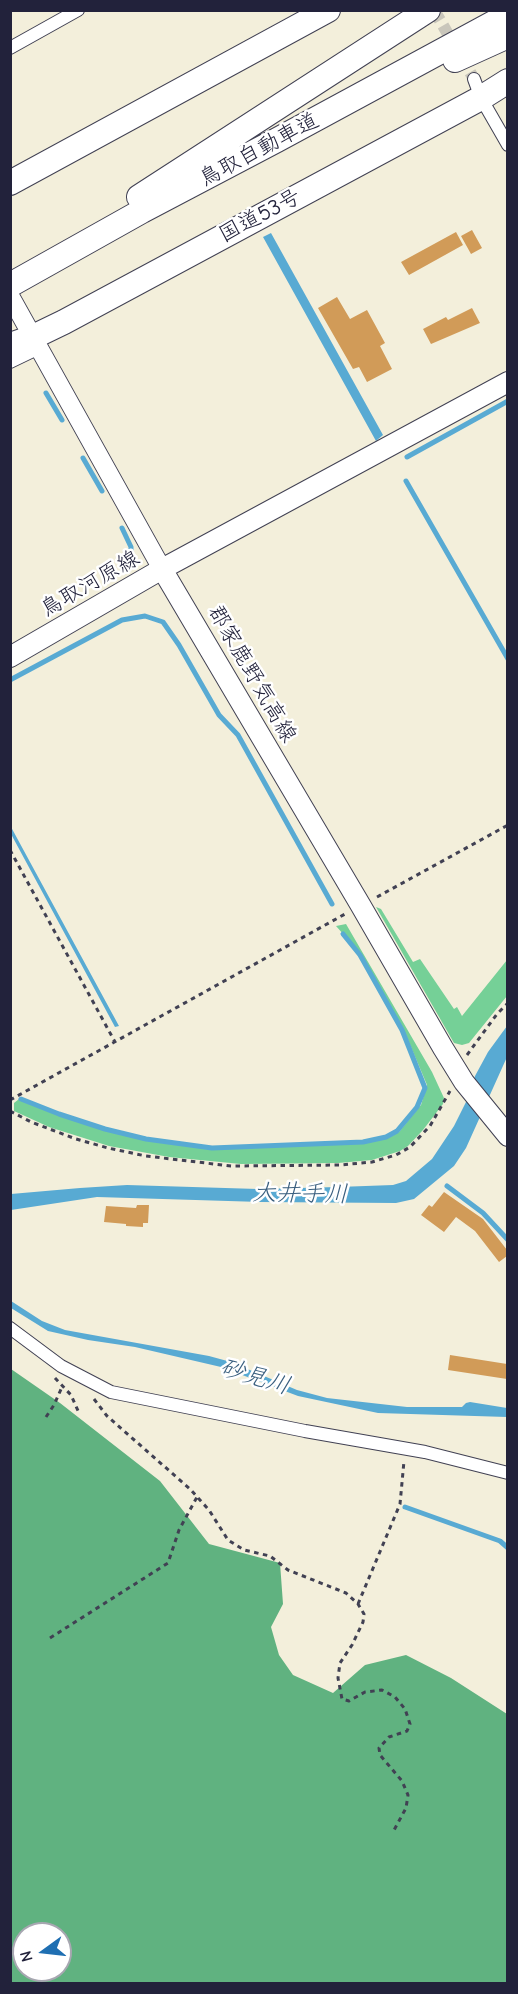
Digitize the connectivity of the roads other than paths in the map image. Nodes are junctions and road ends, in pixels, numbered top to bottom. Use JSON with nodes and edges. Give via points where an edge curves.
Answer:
{"nodes":[{"id":1,"x":78,"y":10,"type":"edge"},
{"id":2,"x":328,"y":10,"type":"edge"},
{"id":3,"x":429,"y":10,"type":"edge"},
{"id":4,"x":483,"y":10,"type":"edge"},
{"id":5,"x":507,"y":15,"type":"edge"},
{"id":6,"x":507,"y":36,"type":"edge"},
{"id":7,"x":10,"y":48,"type":"edge"},
{"id":8,"x":507,"y":81,"type":"edge"},
{"id":9,"x":477,"y":88,"type":"junction"},
{"id":10,"x":277,"y":141,"type":"junction"},
{"id":11,"x":507,"y":145,"type":"edge"},
{"id":12,"x":10,"y":183,"type":"edge"},
{"id":13,"x":137,"y":198,"type":"junction"},
{"id":14,"x":41,"y":262,"type":"junction"},
{"id":15,"x":10,"y":272,"type":"edge"},
{"id":16,"x":10,"y":285,"type":"edge"},
{"id":17,"x":10,"y":296,"type":"edge"},
{"id":18,"x":36,"y":343,"type":"junction"},
{"id":19,"x":10,"y":345,"type":"edge"},
{"id":20,"x":10,"y":362,"type":"edge"},
{"id":21,"x":507,"y":381,"type":"edge"},
{"id":22,"x":162,"y":569,"type":"junction"},
{"id":23,"x":10,"y":657,"type":"edge"},
{"id":24,"x":506,"y":1130,"type":"edge"},
{"id":25,"x":10,"y":1328,"type":"edge"},
{"id":26,"x":507,"y":1473,"type":"edge"}],
"edges":[{"from":1,"to":7,"type":"street"},
{"from":2,"to":12,"type":"highway"},
{"from":3,"to":13,"type":"highway"},
{"from":4,"to":13,"type":"highway","name":"鳥取自動車道"},
{"from":5,"to":10,"type":"highway","name":"鳥取自動車道"},
{"from":6,"to":10,"type":"highway"},
{"from":8,"to":9,"type":"highway","name":"国道53号"},
{"from":9,"to":11,"type":"street"},
{"from":9,"to":18,"type":"highway","name":"国道53号"},
{"from":10,"to":14,"type":"highway","name":"鳥取自動車道"},
{"from":13,"to":14,"type":"highway","name":"鳥取自動車道"},
{"from":14,"to":15,"type":"highway","name":"鳥取自動車道"},
{"from":14,"to":16,"type":"highway","name":"鳥取自動車道"},
{"from":17,"to":18,"type":"street"},
{"from":18,"to":19,"type":"highway","name":"国道53号"},
{"from":18,"to":20,"type":"street"},
{"from":18,"to":22,"type":"street"},
{"from":21,"to":22,"type":"main road"},
{"from":22,"to":23,"type":"main road","name":"鳥取河原線"},
{"from":22,"to":24,"type":"main road","name":"郡家鹿野気高線","via":[[462,1078]]},
{"from":25,"to":26,"type":"street","via":[[57,1363],[111,1392],[405,1448]]}]}
